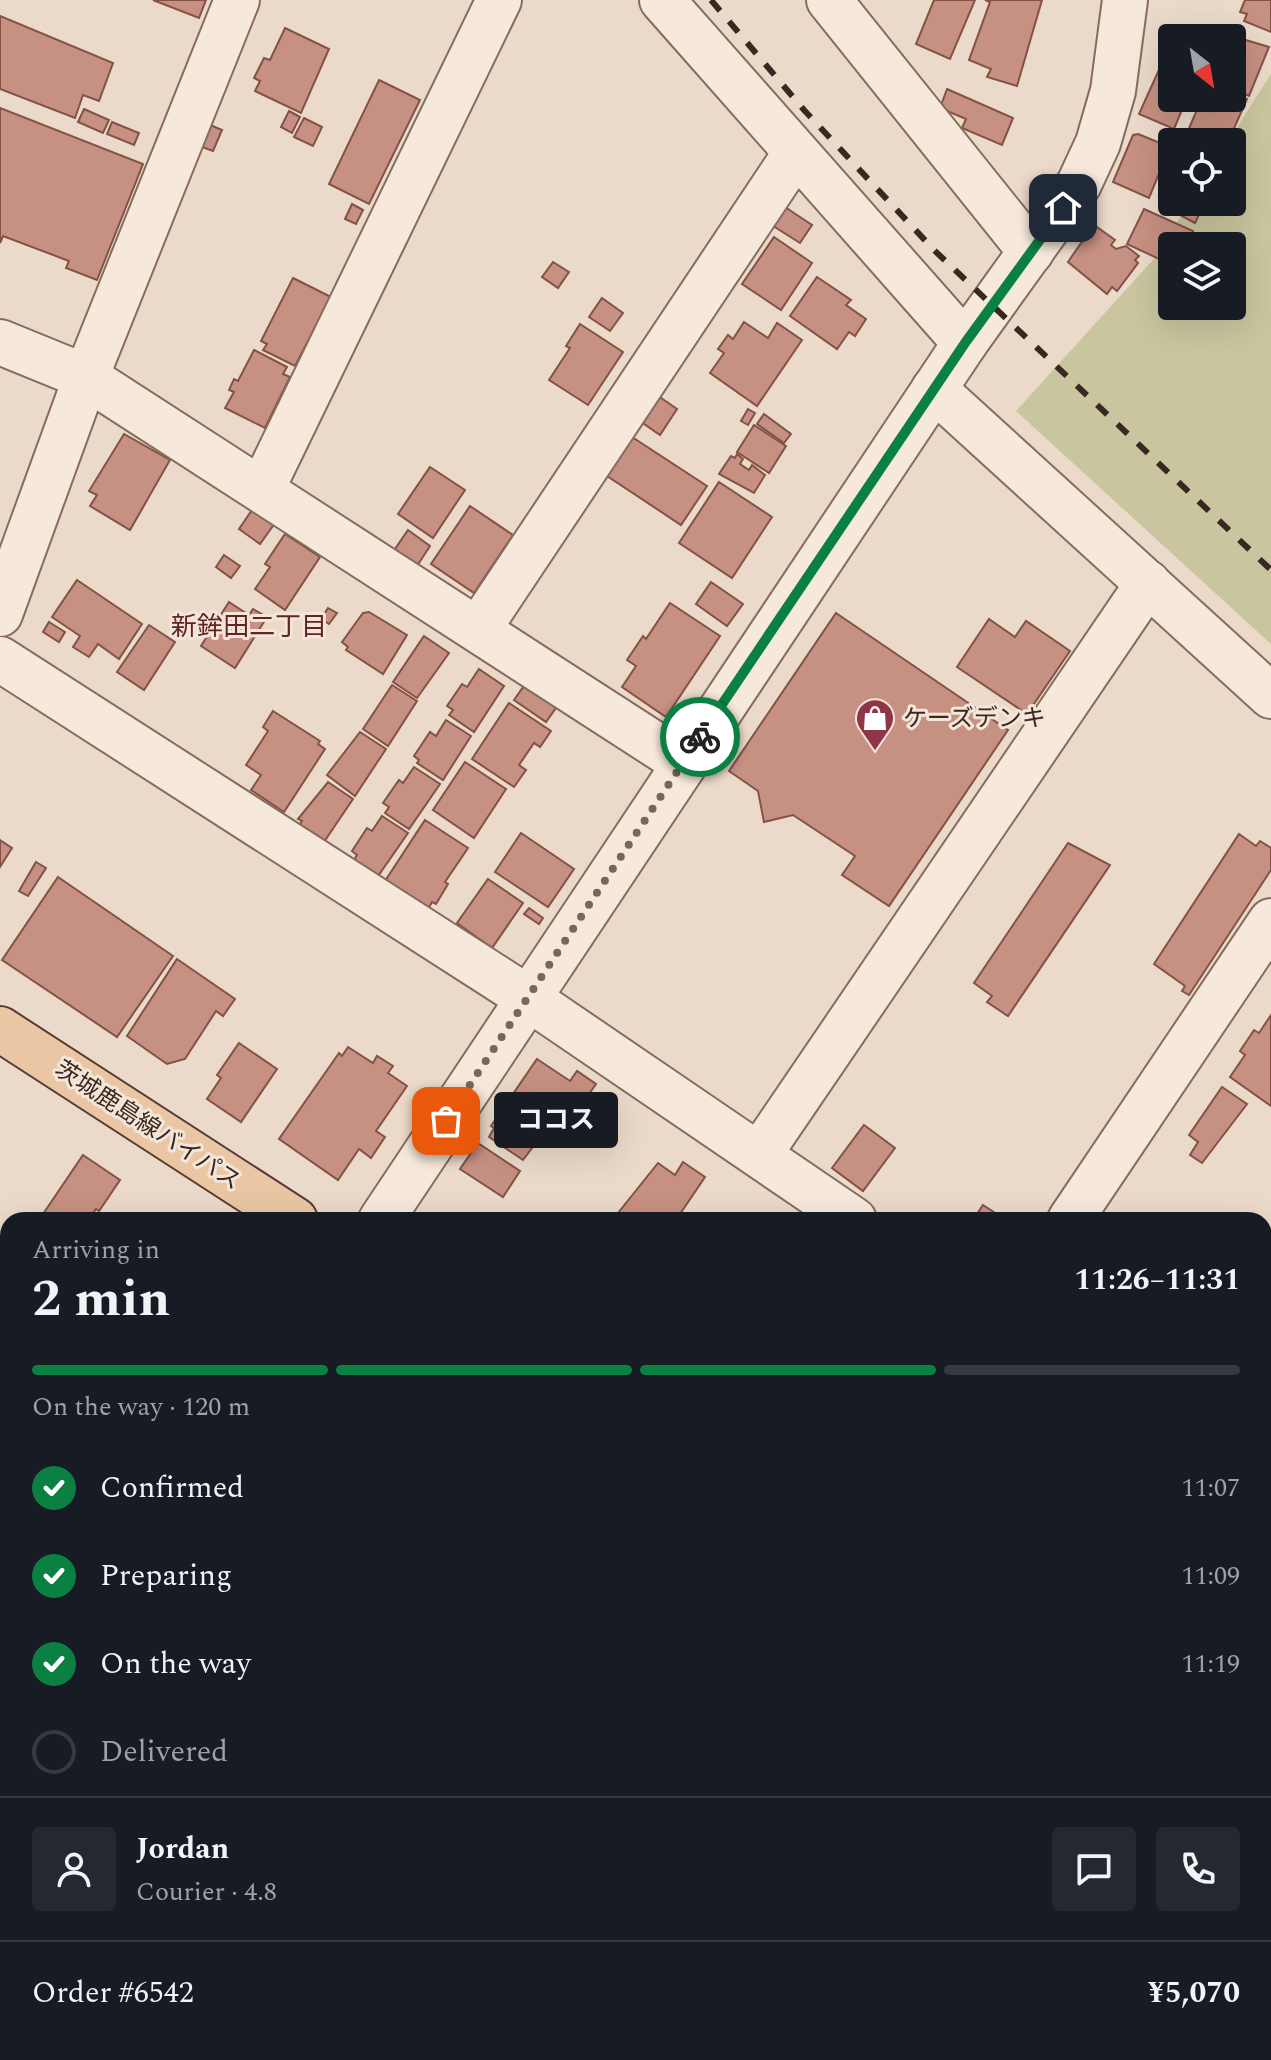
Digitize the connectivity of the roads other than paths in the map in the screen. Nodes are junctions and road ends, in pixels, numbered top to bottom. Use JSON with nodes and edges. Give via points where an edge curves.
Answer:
{"nodes":[{"id":1,"x":237,"y":0,"type":"edge"},
{"id":2,"x":499,"y":0,"type":"edge"},
{"id":3,"x":662,"y":0,"type":"edge"},
{"id":4,"x":1125,"y":0,"type":"edge"},
{"id":5,"x":839,"y":5,"type":"edge"},
{"id":6,"x":795,"y":154,"type":"junction"},
{"id":7,"x":1031,"y":252,"type":"junction"},
{"id":8,"x":0,"y":342,"type":"edge"},
{"id":9,"x":965,"y":343,"type":"junction"},
{"id":10,"x":86,"y":377,"type":"junction"},
{"id":11,"x":934,"y":389,"type":"junction"},
{"id":12,"x":262,"y":489,"type":"junction"},
{"id":13,"x":1148,"y":583,"type":"junction"},
{"id":14,"x":0,"y":614,"type":"edge"},
{"id":15,"x":479,"y":628,"type":"junction"},
{"id":16,"x":0,"y":659,"type":"edge"},
{"id":17,"x":1271,"y":696,"type":"edge"},
{"id":18,"x":682,"y":762,"type":"junction"},
{"id":19,"x":1271,"y":921,"type":"edge"},
{"id":20,"x":528,"y":998,"type":"junction"},
{"id":21,"x":0,"y":1029,"type":"edge"},
{"id":22,"x":759,"y":1155,"type":"junction"},
{"id":23,"x":283,"y":1212,"type":"edge"},
{"id":24,"x":386,"y":1212,"type":"edge"},
{"id":25,"x":842,"y":1212,"type":"edge"},
{"id":26,"x":1075,"y":1212,"type":"edge"}],
"edges":[{"from":1,"to":10,"type":"street"},
{"from":2,"to":12,"type":"street"},
{"from":3,"to":6,"type":"street"},
{"from":4,"to":7,"type":"street","via":[[1113,91],[1098,143],[1079,184]]},
{"from":5,"to":7,"type":"street"},
{"from":6,"to":9,"type":"street"},
{"from":6,"to":15,"type":"street"},
{"from":7,"to":9,"type":"street"},
{"from":8,"to":10,"type":"street"},
{"from":9,"to":11,"type":"street"},
{"from":10,"to":12,"type":"street"},
{"from":10,"to":14,"type":"street"},
{"from":11,"to":13,"type":"street"},
{"from":11,"to":18,"type":"street"},
{"from":12,"to":15,"type":"street"},
{"from":13,"to":17,"type":"street"},
{"from":13,"to":22,"type":"street"},
{"from":15,"to":18,"type":"street"},
{"from":16,"to":20,"type":"street"},
{"from":18,"to":20,"type":"street"},
{"from":19,"to":26,"type":"street"},
{"from":20,"to":22,"type":"street"},
{"from":20,"to":24,"type":"street"},
{"from":21,"to":23,"type":"main road","name":"茨城鹿島線バイパス"},
{"from":22,"to":25,"type":"street"}]}
